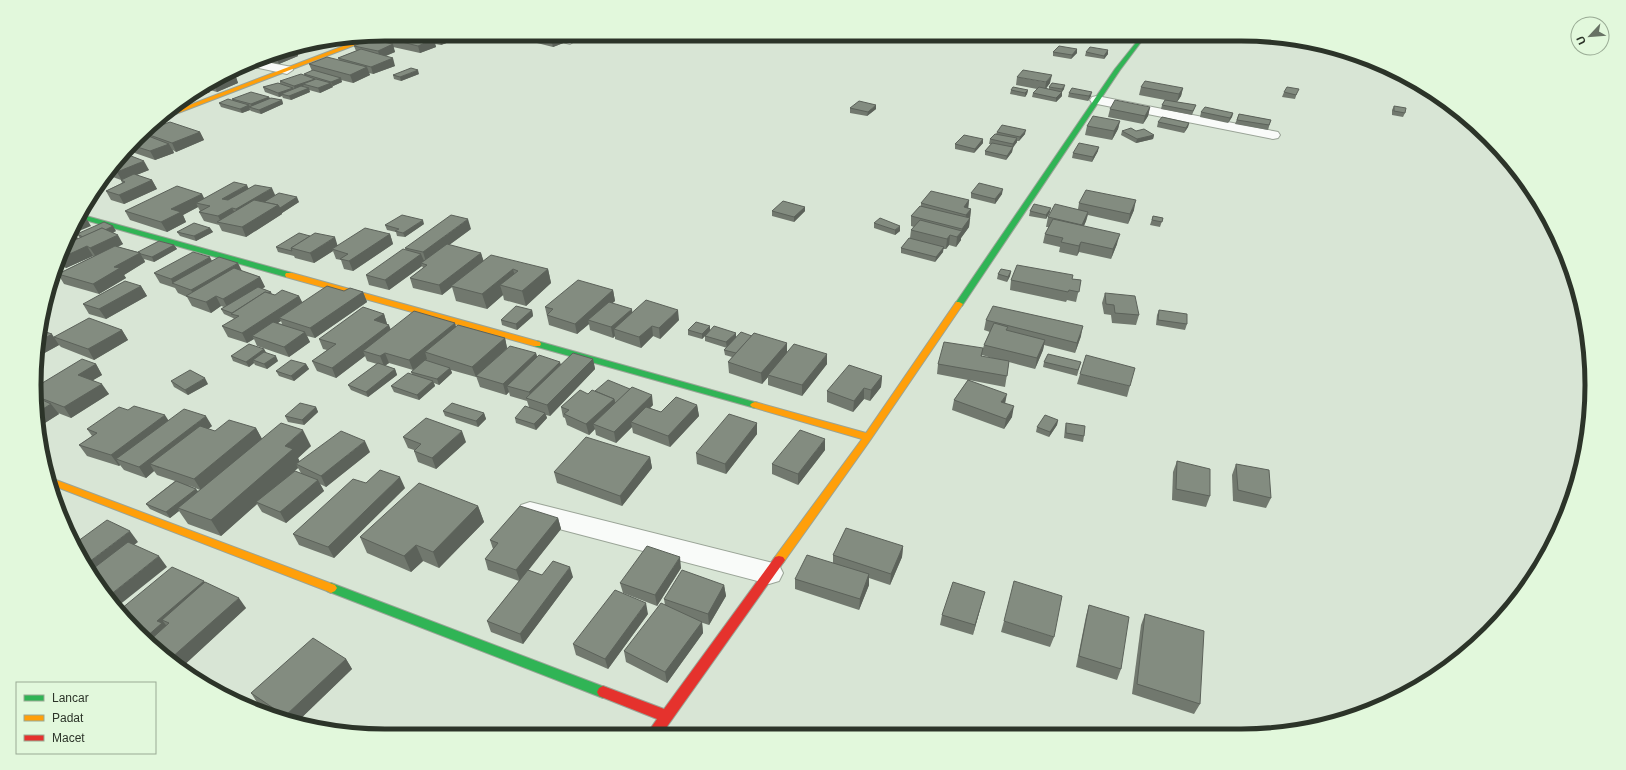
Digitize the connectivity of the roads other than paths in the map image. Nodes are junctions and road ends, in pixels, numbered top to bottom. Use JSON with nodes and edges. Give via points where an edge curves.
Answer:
{"nodes":[{"id":1,"x":1140,"y":41,"type":"edge"},
{"id":2,"x":357,"y":42,"type":"edge"},
{"id":3,"x":259,"y":65,"type":"edge"},
{"id":4,"x":287,"y":70,"type":"junction"},
{"id":5,"x":1097,"y":100,"type":"junction"},
{"id":6,"x":175,"y":112,"type":"edge"},
{"id":7,"x":1273,"y":135,"type":"dead end"},
{"id":8,"x":85,"y":218,"type":"edge"},
{"id":9,"x":868,"y":437,"type":"junction"},
{"id":10,"x":55,"y":483,"type":"edge"},
{"id":11,"x":520,"y":509,"type":"edge"},
{"id":12,"x":769,"y":573,"type":"junction"},
{"id":13,"x":666,"y":716,"type":"junction"},
{"id":14,"x":657,"y":729,"type":"edge"}],
"edges":[{"from":1,"to":5,"type":"street"},
{"from":2,"to":4,"type":"street"},
{"from":3,"to":4,"type":"street"},
{"from":4,"to":6,"type":"street"},
{"from":5,"to":7,"type":"street"},
{"from":5,"to":9,"type":"street"},
{"from":8,"to":9,"type":"street"},
{"from":9,"to":12,"type":"street"},
{"from":10,"to":13,"type":"street"},
{"from":11,"to":12,"type":"street"},
{"from":12,"to":13,"type":"street"},
{"from":13,"to":14,"type":"street"}]}
